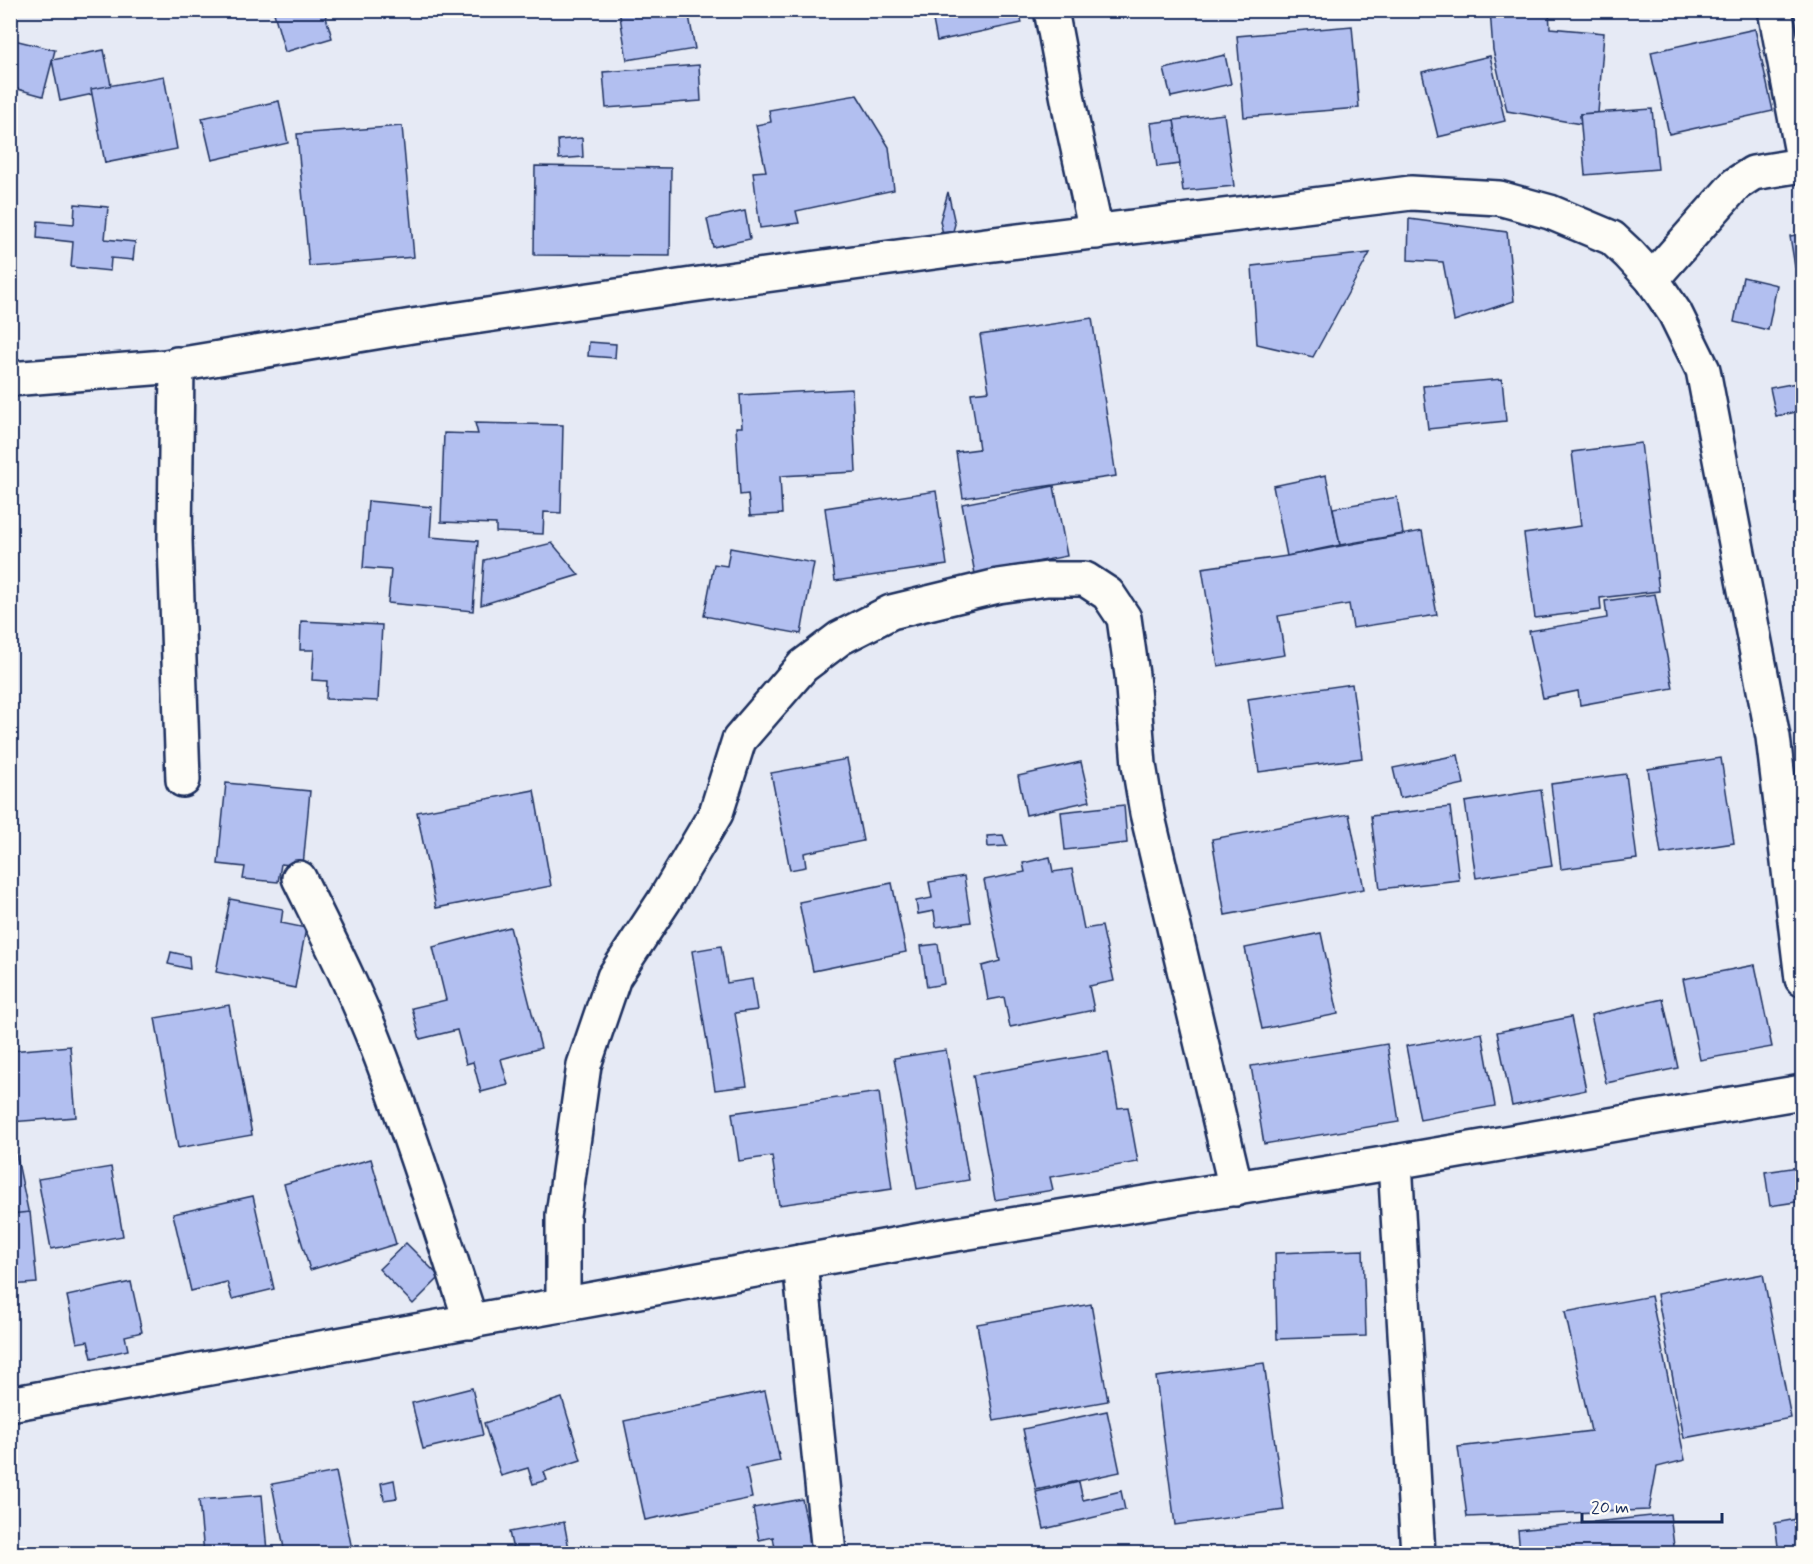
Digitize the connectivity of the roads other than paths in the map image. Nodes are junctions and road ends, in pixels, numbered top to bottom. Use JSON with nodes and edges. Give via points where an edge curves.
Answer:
{"nodes":[{"id":1,"x":1051,"y":10,"type":"edge"},
{"id":2,"x":1775,"y":10,"type":"edge"},
{"id":3,"x":1803,"y":153,"type":"edge"},
{"id":4,"x":1803,"y":165,"type":"edge"},
{"id":5,"x":1096,"y":232,"type":"junction"},
{"id":6,"x":1652,"y":279,"type":"junction"},
{"id":7,"x":177,"y":364,"type":"junction"},
{"id":8,"x":10,"y":379,"type":"edge"},
{"id":9,"x":183,"y":780,"type":"dead end"},
{"id":10,"x":299,"y":878,"type":"dead end"},
{"id":11,"x":1803,"y":980,"type":"edge"},
{"id":12,"x":1803,"y":1092,"type":"edge"},
{"id":13,"x":1395,"y":1162,"type":"junction"},
{"id":14,"x":1236,"y":1188,"type":"junction"},
{"id":15,"x":800,"y":1262,"type":"junction"},
{"id":16,"x":563,"y":1305,"type":"junction"},
{"id":17,"x":471,"y":1322,"type":"junction"},
{"id":18,"x":10,"y":1404,"type":"edge"},
{"id":19,"x":829,"y":1554,"type":"edge"},
{"id":20,"x":1418,"y":1554,"type":"edge"}],
"edges":[{"from":1,"to":5,"type":"street"},
{"from":2,"to":3,"type":"street"},
{"from":4,"to":6,"type":"street","via":[[1753,173],[1736,184]]},
{"from":5,"to":6,"type":"street","via":[[1411,193],[1499,198],[1550,212],[1612,238]]},
{"from":5,"to":7,"type":"street","via":[[692,285]]},
{"from":6,"to":11,"type":"street","via":[[1675,313],[1702,370],[1773,737]]},
{"from":7,"to":8,"type":"street"},
{"from":7,"to":9,"type":"street","via":[[175,541]]},
{"from":10,"to":17,"type":"street","via":[[381,1056]]},
{"from":12,"to":13,"type":"street"},
{"from":13,"to":14,"type":"street"},
{"from":13,"to":20,"type":"street"},
{"from":14,"to":15,"type":"street"},
{"from":14,"to":16,"type":"street","via":[[1147,813],[1124,618],[1108,594],[1085,579],[1047,579],[998,586],[891,612],[840,638],[803,666],[739,740],[716,813],[614,977],[584,1065],[563,1215]]},
{"from":15,"to":16,"type":"street"},
{"from":15,"to":19,"type":"street"},
{"from":16,"to":17,"type":"street"},
{"from":17,"to":18,"type":"street"}]}
